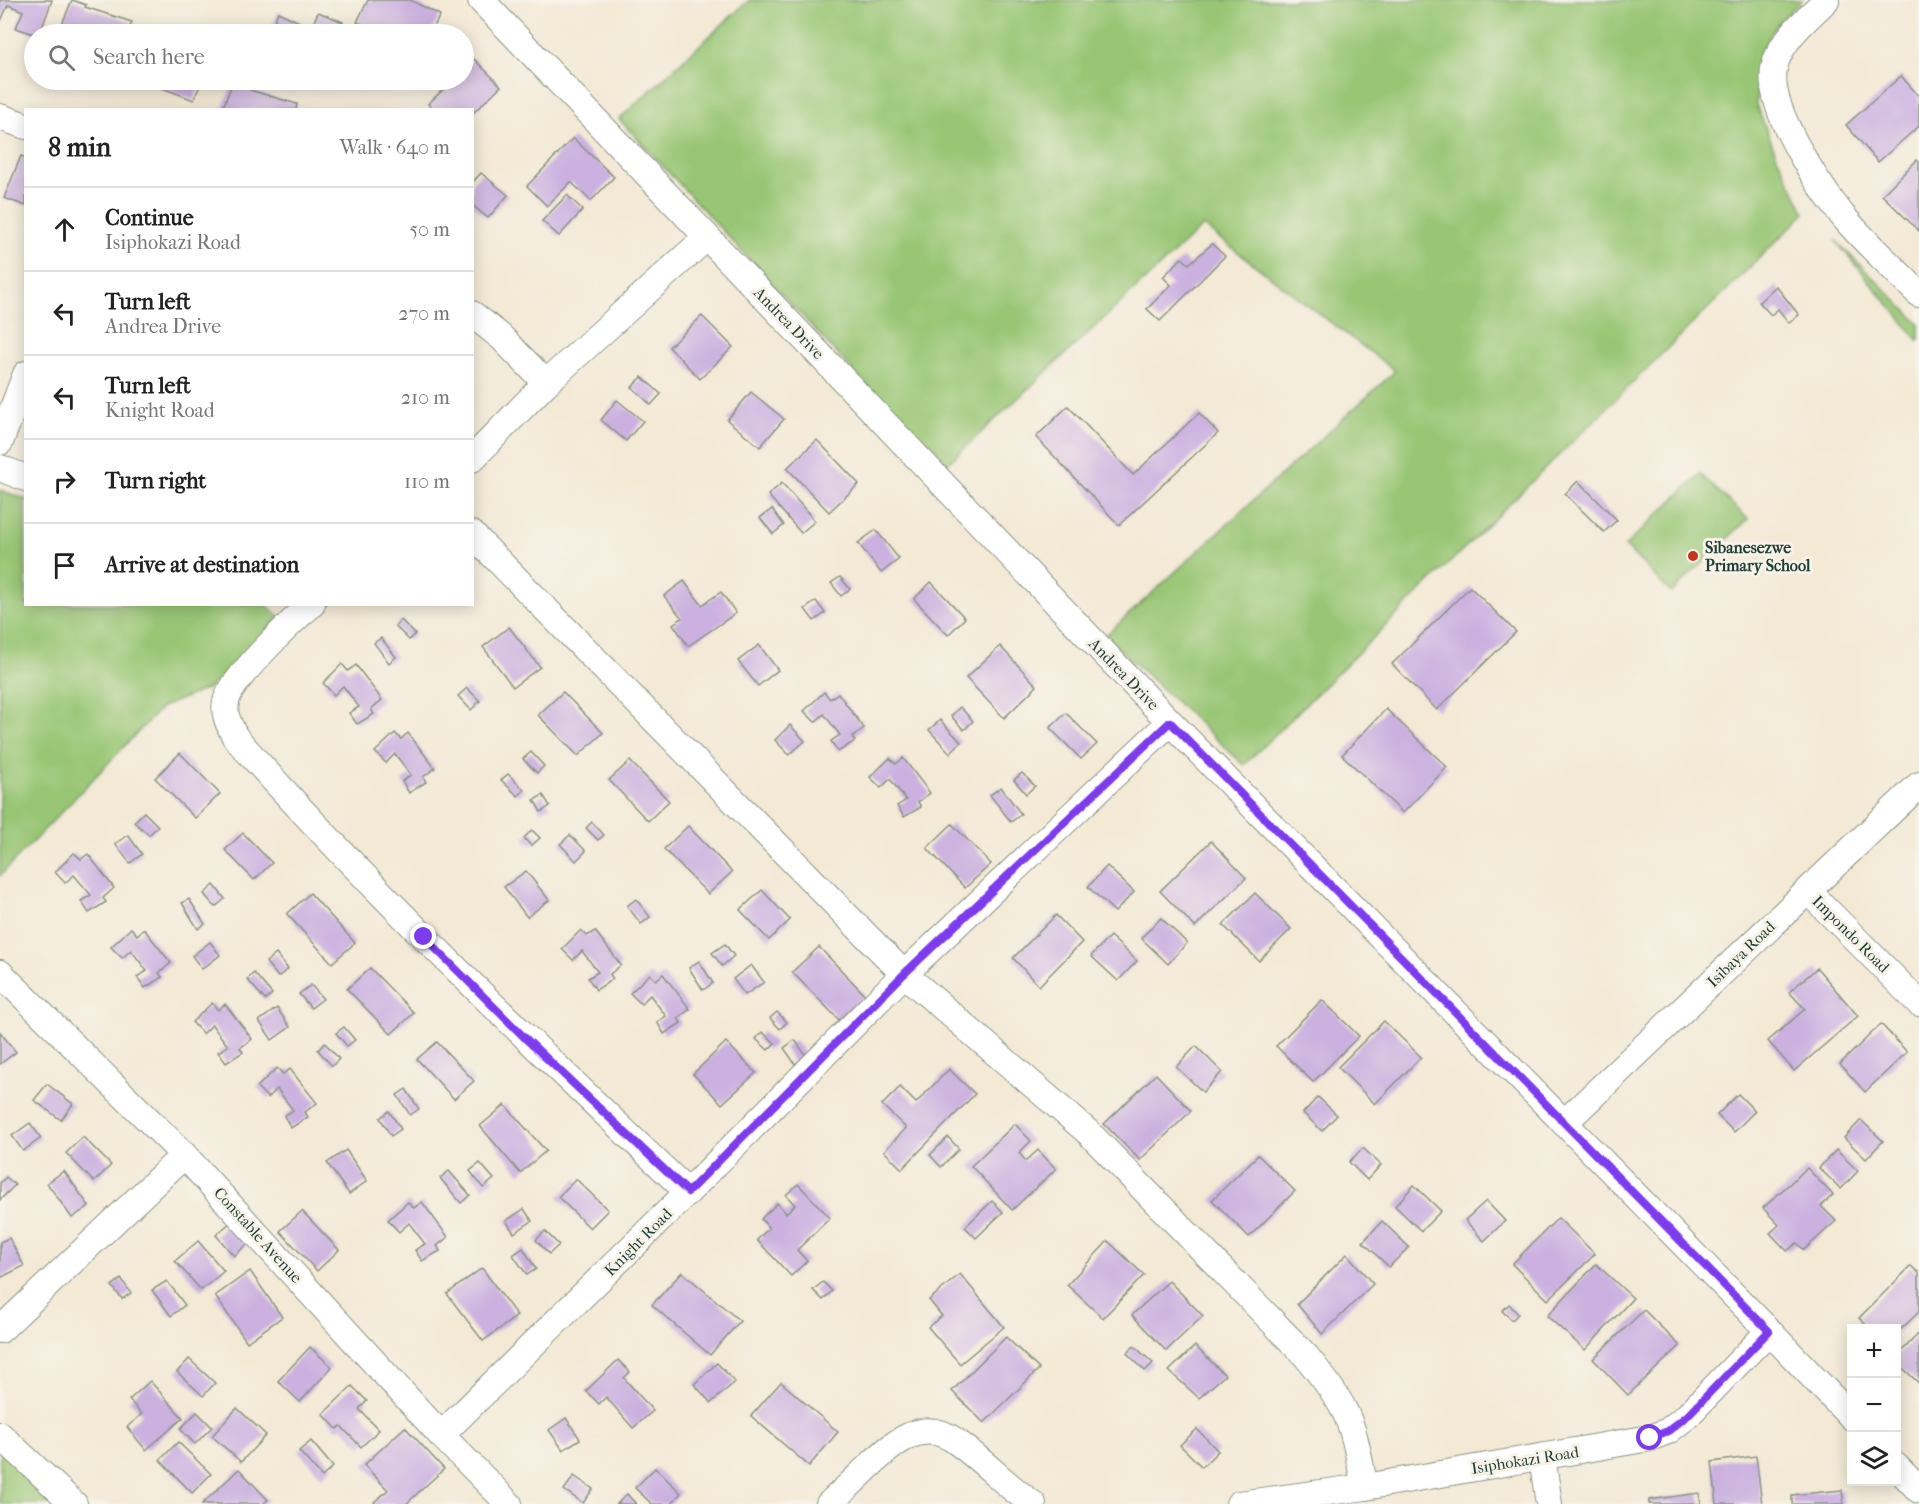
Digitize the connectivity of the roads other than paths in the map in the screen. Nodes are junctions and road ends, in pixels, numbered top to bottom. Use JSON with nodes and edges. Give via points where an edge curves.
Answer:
{"nodes":[{"id":1,"x":481,"y":0,"type":"edge"},
{"id":2,"x":1826,"y":0,"type":"edge"},
{"id":3,"x":0,"y":117,"type":"edge"},
{"id":4,"x":24,"y":125,"type":"edge"},
{"id":5,"x":707,"y":237,"type":"junction"},
{"id":6,"x":1919,"y":294,"type":"edge"},
{"id":7,"x":474,"y":316,"type":"edge"},
{"id":8,"x":24,"y":379,"type":"edge"},
{"id":9,"x":546,"y":383,"type":"junction"},
{"id":10,"x":0,"y":442,"type":"edge"},
{"id":11,"x":474,"y":457,"type":"edge"},
{"id":12,"x":0,"y":468,"type":"edge"},
{"id":13,"x":24,"y":477,"type":"edge"},
{"id":14,"x":474,"y":536,"type":"edge"},
{"id":15,"x":302,"y":607,"type":"edge"},
{"id":16,"x":1170,"y":722,"type":"junction"},
{"id":17,"x":1919,"y":785,"type":"edge"},
{"id":18,"x":1808,"y":891,"type":"junction"},
{"id":19,"x":0,"y":974,"type":"edge"},
{"id":20,"x":904,"y":974,"type":"junction"},
{"id":21,"x":1919,"y":1003,"type":"edge"},
{"id":22,"x":1564,"y":1123,"type":"junction"},
{"id":23,"x":184,"y":1155,"type":"junction"},
{"id":24,"x":688,"y":1192,"type":"junction"},
{"id":25,"x":0,"y":1330,"type":"edge"},
{"id":26,"x":1769,"y":1331,"type":"junction"},
{"id":27,"x":1847,"y":1414,"type":"edge"},
{"id":28,"x":0,"y":1435,"type":"edge"},
{"id":29,"x":441,"y":1435,"type":"junction"},
{"id":30,"x":1542,"y":1457,"type":"junction"},
{"id":31,"x":1901,"y":1471,"type":"edge"},
{"id":32,"x":1365,"y":1486,"type":"junction"},
{"id":33,"x":1919,"y":1490,"type":"edge"},
{"id":34,"x":74,"y":1504,"type":"edge"},
{"id":35,"x":509,"y":1504,"type":"edge"},
{"id":36,"x":829,"y":1504,"type":"edge"},
{"id":37,"x":1033,"y":1504,"type":"edge"},
{"id":38,"x":1239,"y":1504,"type":"edge"},
{"id":39,"x":1549,"y":1504,"type":"edge"}],
"edges":[{"from":1,"to":5,"type":"street","name":"Andrea Drive"},
{"from":2,"to":6,"type":"street","via":[[1797,28],[1775,63],[1772,84],[1776,103],[1804,159],[1843,215]]},
{"from":3,"to":4,"type":"street"},
{"from":5,"to":9,"type":"street"},
{"from":5,"to":16,"type":"street","name":"Andrea Drive"},
{"from":7,"to":9,"type":"street"},
{"from":8,"to":10,"type":"street"},
{"from":9,"to":11,"type":"street"},
{"from":12,"to":13,"type":"street"},
{"from":14,"to":20,"type":"street"},
{"from":15,"to":24,"type":"street","via":[[234,684],[226,702],[227,722],[236,737],[424,937]]},
{"from":16,"to":20,"type":"street","name":"Knight Road"},
{"from":16,"to":22,"type":"street","name":"Andrea Drive"},
{"from":17,"to":18,"type":"street","name":"Isibaya Road"},
{"from":18,"to":21,"type":"street","name":"Impondo Road"},
{"from":18,"to":22,"type":"street","name":"Isibaya Road"},
{"from":19,"to":23,"type":"street","name":"Constable Avenue"},
{"from":20,"to":24,"type":"street","name":"Knight Road"},
{"from":20,"to":32,"type":"street","via":[[1089,1133],[1306,1356],[1344,1411],[1353,1432]]},
{"from":22,"to":26,"type":"street","name":"Andrea Drive"},
{"from":23,"to":25,"type":"street"},
{"from":23,"to":29,"type":"street","name":"Constable Avenue"},
{"from":24,"to":29,"type":"street","name":"Knight Road"},
{"from":26,"to":27,"type":"street","name":"Andrea Drive"},
{"from":26,"to":30,"type":"street","name":"Isiphokazi Road","via":[[1668,1431],[1634,1442]]},
{"from":28,"to":34,"type":"street"},
{"from":29,"to":35,"type":"street","name":"Constable Avenue"},
{"from":30,"to":32,"type":"street","name":"Isiphokazi Road"},
{"from":30,"to":39,"type":"street"},
{"from":31,"to":33,"type":"street"},
{"from":32,"to":38,"type":"street","name":"Isiphokazi Road"},
{"from":36,"to":37,"type":"street","via":[[894,1443],[912,1434],[931,1431],[952,1438]]}]}
